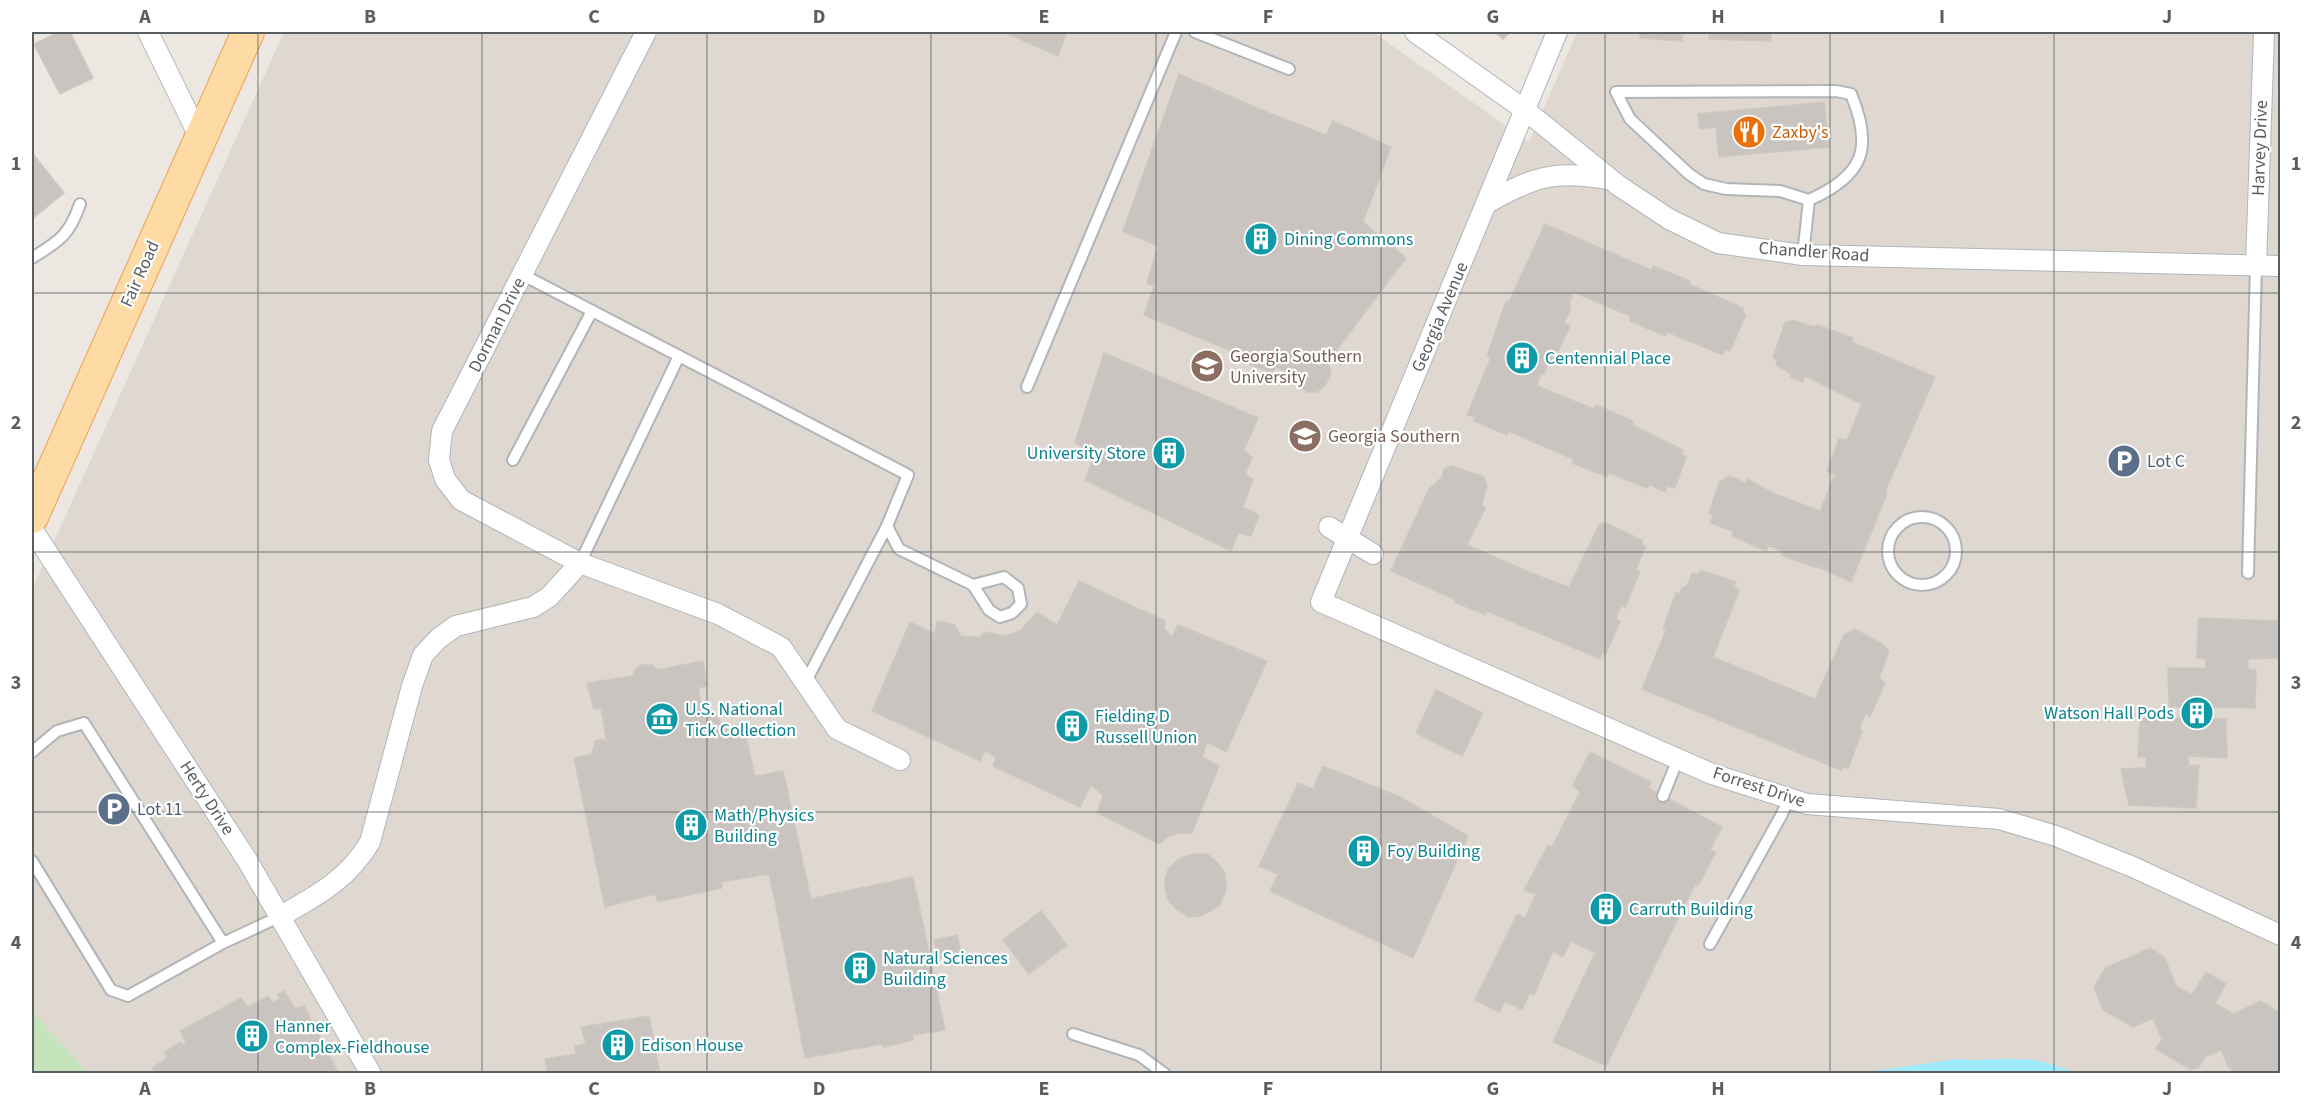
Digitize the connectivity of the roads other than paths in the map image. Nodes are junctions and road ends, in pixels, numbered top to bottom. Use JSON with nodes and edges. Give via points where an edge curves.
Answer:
{"nodes":[{"id":1,"x":148,"y":32,"type":"edge"},
{"id":2,"x":248,"y":32,"type":"edge"},
{"id":3,"x":646,"y":32,"type":"edge"},
{"id":4,"x":1176,"y":32,"type":"edge"},
{"id":5,"x":1195,"y":32,"type":"edge"},
{"id":6,"x":1415,"y":32,"type":"edge"},
{"id":7,"x":1557,"y":32,"type":"edge"},
{"id":8,"x":2264,"y":32,"type":"edge"},
{"id":9,"x":1289,"y":69,"type":"dead end"},
{"id":10,"x":1525,"y":110,"type":"junction"},
{"id":11,"x":201,"y":138,"type":"junction"},
{"id":12,"x":1610,"y":180,"type":"junction"},
{"id":13,"x":1809,"y":200,"type":"junction"},
{"id":14,"x":1486,"y":203,"type":"junction"},
{"id":15,"x":80,"y":204,"type":"dead end"},
{"id":16,"x":1803,"y":255,"type":"junction"},
{"id":17,"x":32,"y":258,"type":"edge"},
{"id":18,"x":2256,"y":265,"type":"junction"},
{"id":19,"x":2280,"y":266,"type":"edge"},
{"id":20,"x":523,"y":275,"type":"junction"},
{"id":21,"x":592,"y":311,"type":"junction"},
{"id":22,"x":679,"y":356,"type":"junction"},
{"id":23,"x":1027,"y":387,"type":"dead end"},
{"id":24,"x":513,"y":460,"type":"dead end"},
{"id":25,"x":32,"y":517,"type":"edge"},
{"id":26,"x":887,"y":526,"type":"junction"},
{"id":27,"x":1329,"y":527,"type":"dead end"},
{"id":28,"x":32,"y":529,"type":"edge"},
{"id":29,"x":1348,"y":538,"type":"junction"},
{"id":30,"x":1954,"y":540,"type":"joint"},
{"id":31,"x":1373,"y":554,"type":"dead end"},
{"id":32,"x":580,"y":563,"type":"junction"},
{"id":33,"x":2248,"y":573,"type":"dead end"},
{"id":34,"x":973,"y":585,"type":"junction"},
{"id":35,"x":1322,"y":602,"type":"joint"},
{"id":36,"x":805,"y":682,"type":"junction"},
{"id":37,"x":32,"y":752,"type":"edge"},
{"id":38,"x":1678,"y":759,"type":"junction"},
{"id":39,"x":900,"y":760,"type":"dead end"},
{"id":40,"x":1662,"y":796,"type":"dead end"},
{"id":41,"x":1789,"y":798,"type":"junction"},
{"id":42,"x":32,"y":861,"type":"edge"},
{"id":43,"x":281,"y":916,"type":"junction"},
{"id":44,"x":2280,"y":935,"type":"edge"},
{"id":45,"x":223,"y":943,"type":"junction"},
{"id":46,"x":1710,"y":944,"type":"dead end"},
{"id":47,"x":1073,"y":1034,"type":"dead end"},
{"id":48,"x":372,"y":1074,"type":"edge"},
{"id":49,"x":1165,"y":1074,"type":"edge"}],
"edges":[{"from":1,"to":11,"type":"street"},
{"from":2,"to":11,"type":"main road","name":"Fair Road"},
{"from":3,"to":20,"type":"street","name":"Dorman Drive"},
{"from":4,"to":23,"type":"lane"},
{"from":5,"to":9,"type":"lane"},
{"from":6,"to":10,"type":"street","name":"Chandler Road"},
{"from":7,"to":10,"type":"street","name":"Georgia Avenue"},
{"from":8,"to":18,"type":"street","name":"Harvey Drive"},
{"from":10,"to":12,"type":"street","name":"Chandler Road"},
{"from":10,"to":14,"type":"street","name":"Georgia Avenue"},
{"from":11,"to":25,"type":"main road","name":"Fair Road"},
{"from":12,"to":14,"type":"street","via":[[1577,173],[1556,175],[1514,188]]},
{"from":12,"to":16,"type":"street","name":"Chandler Road","via":[[1669,219],[1718,243]]},
{"from":13,"to":13,"type":"lane","via":[[1833,189],[1852,172],[1863,151],[1851,93],[1616,92],[1630,119],[1704,184],[1780,191]]},
{"from":13,"to":16,"type":"lane"},
{"from":14,"to":29,"type":"street","name":"Georgia Avenue"},
{"from":15,"to":17,"type":"lane","via":[[73,226],[55,244]]},
{"from":16,"to":18,"type":"street","name":"Chandler Road"},
{"from":18,"to":19,"type":"street","name":"Chandler Road"},
{"from":18,"to":33,"type":"lane"},
{"from":20,"to":21,"type":"lane"},
{"from":20,"to":32,"type":"street","name":"Dorman Drive","via":[[442,431],[439,460],[445,479],[460,500]]},
{"from":21,"to":22,"type":"lane"},
{"from":21,"to":24,"type":"lane"},
{"from":22,"to":26,"type":"lane","via":[[908,475]]},
{"from":22,"to":32,"type":"lane"},
{"from":26,"to":34,"type":"lane","via":[[900,549]]},
{"from":26,"to":36,"type":"lane"},
{"from":27,"to":29,"type":"street"},
{"from":28,"to":43,"type":"street","name":"Herty Drive"},
{"from":29,"to":31,"type":"street"},
{"from":29,"to":35,"type":"street","name":"Georgia Avenue"},
{"from":30,"to":30,"type":"lane","via":[[1936,520],[1910,519],[1890,537],[1889,563],[1907,583],[1934,584],[1953,566]]},
{"from":32,"to":36,"type":"street","name":"Dorman Drive","via":[[718,614],[781,647]]},
{"from":32,"to":43,"type":"street","via":[[549,597],[533,607],[456,626],[423,655],[370,842],[341,879]]},
{"from":34,"to":34,"type":"lane","via":[[989,610],[1000,617],[1021,604],[1018,588],[1004,577]]},
{"from":35,"to":38,"type":"street","name":"Forrest Drive"},
{"from":36,"to":39,"type":"street","name":"Dorman Drive","via":[[837,729]]},
{"from":37,"to":45,"type":"lane","via":[[57,731],[84,723]]},
{"from":38,"to":40,"type":"lane"},
{"from":38,"to":41,"type":"street","name":"Forrest Drive"},
{"from":41,"to":44,"type":"street","name":"Forrest Drive","via":[[1807,804],[1999,819],[2056,836],[2133,867]]},
{"from":41,"to":46,"type":"lane"},
{"from":42,"to":45,"type":"lane","via":[[111,990],[128,996]]},
{"from":43,"to":45,"type":"lane"},
{"from":43,"to":48,"type":"street","name":"Herty Drive"},
{"from":47,"to":49,"type":"lane","via":[[1139,1056]]}]}
